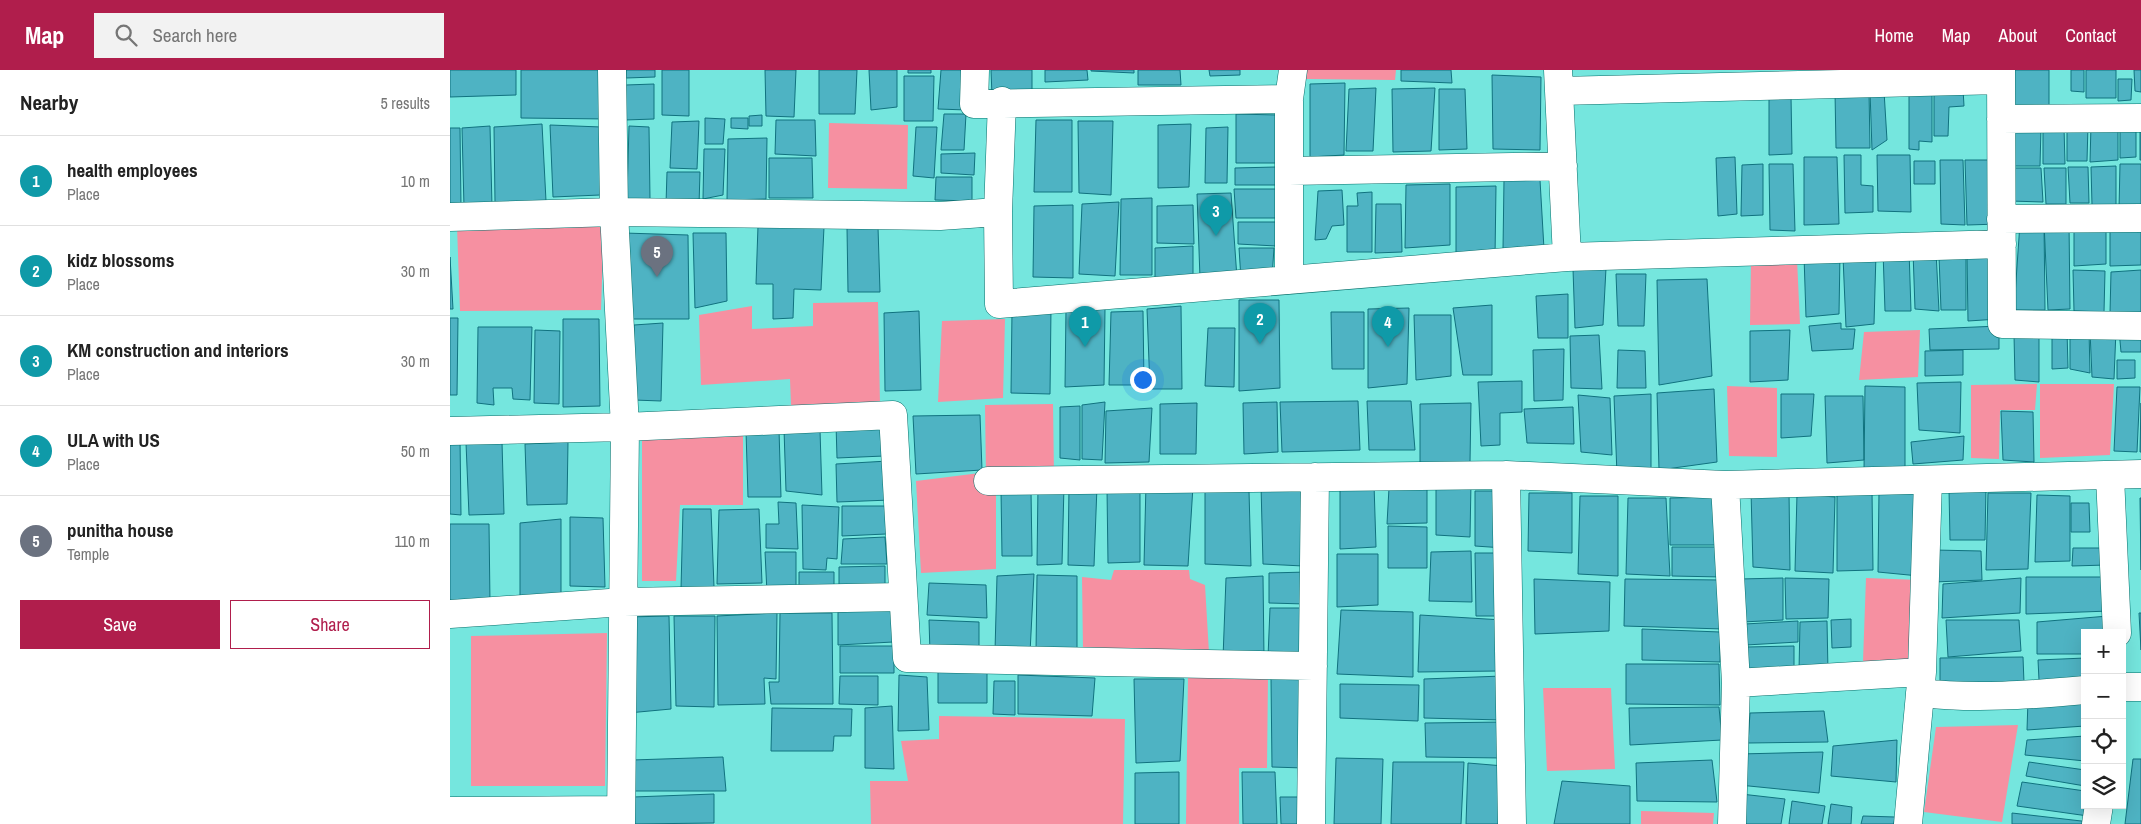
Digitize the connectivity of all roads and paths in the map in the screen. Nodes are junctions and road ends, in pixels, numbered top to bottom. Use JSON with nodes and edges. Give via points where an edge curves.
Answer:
{"nodes":[{"id":1,"x":612,"y":70,"type":"edge"},
{"id":2,"x":975,"y":70,"type":"edge"},
{"id":3,"x":1293,"y":70,"type":"edge"},
{"id":4,"x":2001,"y":75,"type":"edge"},
{"id":5,"x":1559,"y":80,"type":"edge"},
{"id":6,"x":1290,"y":99,"type":"junction"},
{"id":7,"x":1002,"y":102,"type":"junction"},
{"id":8,"x":2141,"y":118,"type":"edge"},
{"id":9,"x":2001,"y":119,"type":"junction"},
{"id":10,"x":1563,"y":166,"type":"junction"},
{"id":11,"x":1290,"y":171,"type":"junction"},
{"id":12,"x":614,"y":212,"type":"junction"},
{"id":13,"x":998,"y":212,"type":"junction"},
{"id":14,"x":450,"y":217,"type":"edge"},
{"id":15,"x":2141,"y":218,"type":"edge"},
{"id":16,"x":2002,"y":232,"type":"junction"},
{"id":17,"x":1567,"y":258,"type":"junction"},
{"id":18,"x":1290,"y":280,"type":"junction"},
{"id":19,"x":2141,"y":326,"type":"edge"},
{"id":20,"x":624,"y":427,"type":"junction"},
{"id":21,"x":450,"y":431,"type":"edge"},
{"id":22,"x":2141,"y":474,"type":"edge"},
{"id":23,"x":1506,"y":475,"type":"junction"},
{"id":24,"x":2110,"y":476,"type":"junction"},
{"id":25,"x":1316,"y":477,"type":"junction"},
{"id":26,"x":1928,"y":480,"type":"junction"},
{"id":27,"x":988,"y":481,"type":"dead end"},
{"id":28,"x":1725,"y":485,"type":"junction"},
{"id":29,"x":902,"y":597,"type":"junction"},
{"id":30,"x":624,"y":602,"type":"junction"},
{"id":31,"x":450,"y":614,"type":"edge"},
{"id":32,"x":2117,"y":629,"type":"edge"},
{"id":33,"x":1313,"y":666,"type":"junction"},
{"id":34,"x":1921,"y":682,"type":"junction"},
{"id":35,"x":1736,"y":683,"type":"junction"},
{"id":36,"x":2141,"y":686,"type":"edge"},
{"id":37,"x":2126,"y":687,"type":"edge"},
{"id":38,"x":2081,"y":690,"type":"edge"},
{"id":39,"x":2098,"y":809,"type":"edge"},
{"id":40,"x":450,"y":811,"type":"edge"},
{"id":41,"x":621,"y":817,"type":"edge"},
{"id":42,"x":1311,"y":824,"type":"edge"},
{"id":43,"x":1512,"y":824,"type":"edge"},
{"id":44,"x":1732,"y":824,"type":"edge"},
{"id":45,"x":1908,"y":824,"type":"edge"},
{"id":46,"x":2096,"y":824,"type":"edge"}],
"edges":[{"from":1,"to":12,"type":"street"},
{"from":2,"to":7,"type":"street","via":[[974,104]]},
{"from":3,"to":6,"type":"street"},
{"from":4,"to":5,"type":"street"},
{"from":4,"to":9,"type":"street"},
{"from":5,"to":10,"type":"street"},
{"from":6,"to":7,"type":"street"},
{"from":6,"to":11,"type":"street"},
{"from":7,"to":13,"type":"street"},
{"from":8,"to":9,"type":"street"},
{"from":9,"to":16,"type":"street"},
{"from":10,"to":11,"type":"street"},
{"from":10,"to":17,"type":"street"},
{"from":11,"to":18,"type":"street"},
{"from":12,"to":13,"type":"street","via":[[940,216]]},
{"from":12,"to":14,"type":"street"},
{"from":12,"to":20,"type":"street"},
{"from":13,"to":18,"type":"street","via":[[999,304]]},
{"from":15,"to":16,"type":"street"},
{"from":16,"to":17,"type":"street"},
{"from":16,"to":19,"type":"street","via":[[2002,324]]},
{"from":17,"to":18,"type":"street"},
{"from":20,"to":21,"type":"street"},
{"from":20,"to":29,"type":"street","via":[[893,415]]},
{"from":20,"to":30,"type":"street"},
{"from":22,"to":24,"type":"street"},
{"from":23,"to":25,"type":"street"},
{"from":23,"to":28,"type":"street"},
{"from":23,"to":43,"type":"street"},
{"from":24,"to":26,"type":"street"},
{"from":24,"to":32,"type":"street"},
{"from":25,"to":27,"type":"street"},
{"from":25,"to":33,"type":"street"},
{"from":26,"to":28,"type":"street"},
{"from":26,"to":34,"type":"street"},
{"from":28,"to":35,"type":"street"},
{"from":29,"to":30,"type":"street"},
{"from":29,"to":33,"type":"street","via":[[907,658]]},
{"from":30,"to":31,"type":"street"},
{"from":30,"to":41,"type":"street"},
{"from":33,"to":42,"type":"street"},
{"from":34,"to":35,"type":"street"},
{"from":34,"to":38,"type":"street","via":[[1945,695],[2018,696]]},
{"from":34,"to":45,"type":"street"},
{"from":35,"to":44,"type":"street"},
{"from":36,"to":37,"type":"street"},
{"from":39,"to":46,"type":"street"},
{"from":40,"to":41,"type":"street"}]}
